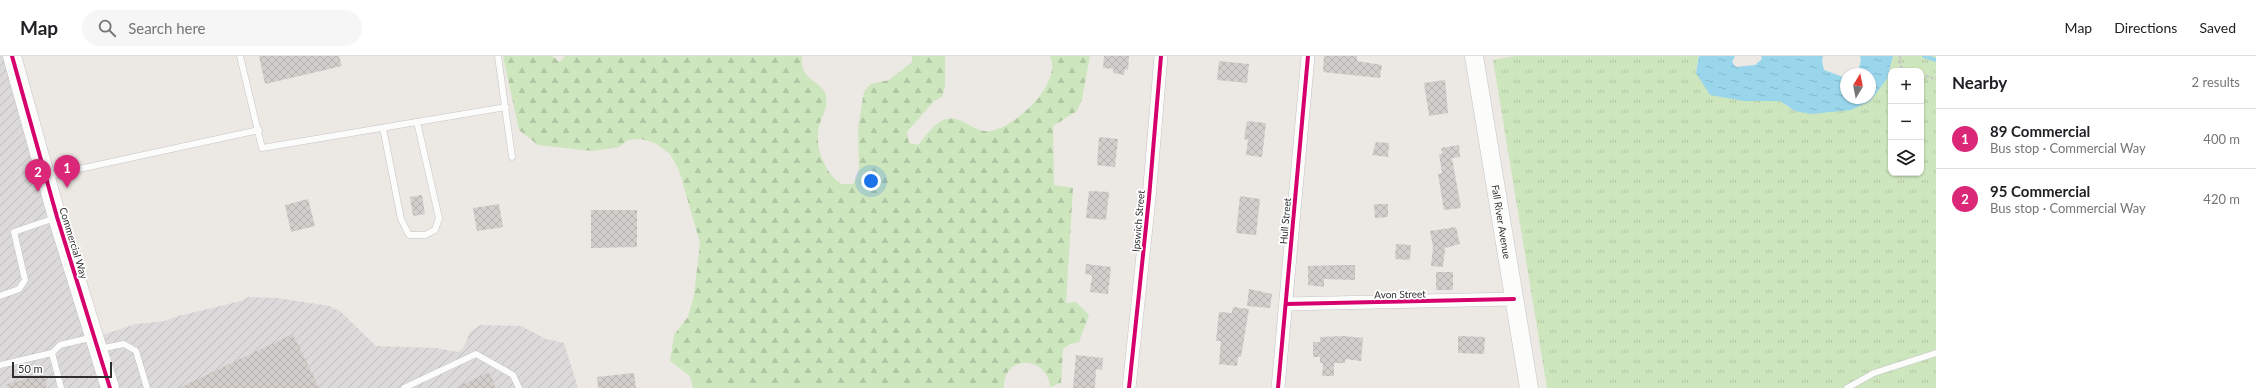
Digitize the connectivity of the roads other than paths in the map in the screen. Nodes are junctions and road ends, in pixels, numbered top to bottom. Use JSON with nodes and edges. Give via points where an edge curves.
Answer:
{"nodes":[{"id":1,"x":12,"y":56,"type":"edge"},
{"id":2,"x":240,"y":56,"type":"edge"},
{"id":3,"x":498,"y":56,"type":"edge"},
{"id":4,"x":1161,"y":56,"type":"edge"},
{"id":5,"x":1308,"y":56,"type":"edge"},
{"id":6,"x":1474,"y":56,"type":"edge"},
{"id":7,"x":506,"y":107,"type":"junction"},
{"id":8,"x":417,"y":122,"type":"junction"},
{"id":9,"x":382,"y":128,"type":"junction"},
{"id":10,"x":259,"y":130,"type":"junction"},
{"id":11,"x":512,"y":157,"type":"dead end"},
{"id":12,"x":45,"y":177,"type":"junction"},
{"id":13,"x":57,"y":217,"type":"junction"},
{"id":14,"x":0,"y":296,"type":"edge"},
{"id":15,"x":1514,"y":299,"type":"junction"},
{"id":16,"x":1286,"y":304,"type":"junction"},
{"id":17,"x":97,"y":343,"type":"junction"},
{"id":18,"x":52,"y":353,"type":"junction"},
{"id":19,"x":1936,"y":353,"type":"edge"},
{"id":20,"x":0,"y":364,"type":"edge"},
{"id":21,"x":60,"y":388,"type":"edge"},
{"id":22,"x":110,"y":388,"type":"edge"},
{"id":23,"x":147,"y":388,"type":"edge"},
{"id":24,"x":404,"y":388,"type":"edge"},
{"id":25,"x":519,"y":388,"type":"edge"},
{"id":26,"x":1129,"y":388,"type":"edge"},
{"id":27,"x":1278,"y":388,"type":"edge"},
{"id":28,"x":1529,"y":388,"type":"edge"},
{"id":29,"x":1847,"y":388,"type":"edge"}],
"edges":[{"from":1,"to":12,"type":"street","name":"Commercial Way"},
{"from":2,"to":10,"type":"lane"},
{"from":3,"to":7,"type":"lane"},
{"from":4,"to":26,"type":"street","name":"Ipswich Street"},
{"from":5,"to":16,"type":"street","name":"Hull Street"},
{"from":6,"to":15,"type":"street","name":"Fall River Avenue"},
{"from":7,"to":8,"type":"lane"},
{"from":7,"to":11,"type":"lane"},
{"from":8,"to":9,"type":"lane"},
{"from":8,"to":9,"type":"lane","via":[[439,218],[435,230],[425,235],[409,235],[401,219]]},
{"from":9,"to":10,"type":"lane","via":[[262,148]]},
{"from":10,"to":12,"type":"lane"},
{"from":12,"to":13,"type":"street","name":"Commercial Way"},
{"from":13,"to":14,"type":"lane","via":[[14,232],[25,280],[19,290]]},
{"from":13,"to":17,"type":"street","name":"Commercial Way"},
{"from":15,"to":16,"type":"street","name":"Avon Street"},
{"from":15,"to":28,"type":"street","name":"Fall River Avenue"},
{"from":16,"to":27,"type":"street","name":"Hull Street"},
{"from":17,"to":18,"type":"lane","via":[[60,345]]},
{"from":17,"to":22,"type":"street","name":"Commercial Way"},
{"from":17,"to":23,"type":"lane","via":[[124,344],[136,351]]},
{"from":18,"to":20,"type":"lane"},
{"from":18,"to":21,"type":"lane"},
{"from":19,"to":29,"type":"lane","via":[[1874,373]]},
{"from":24,"to":25,"type":"lane","via":[[476,354],[513,375]]}]}
